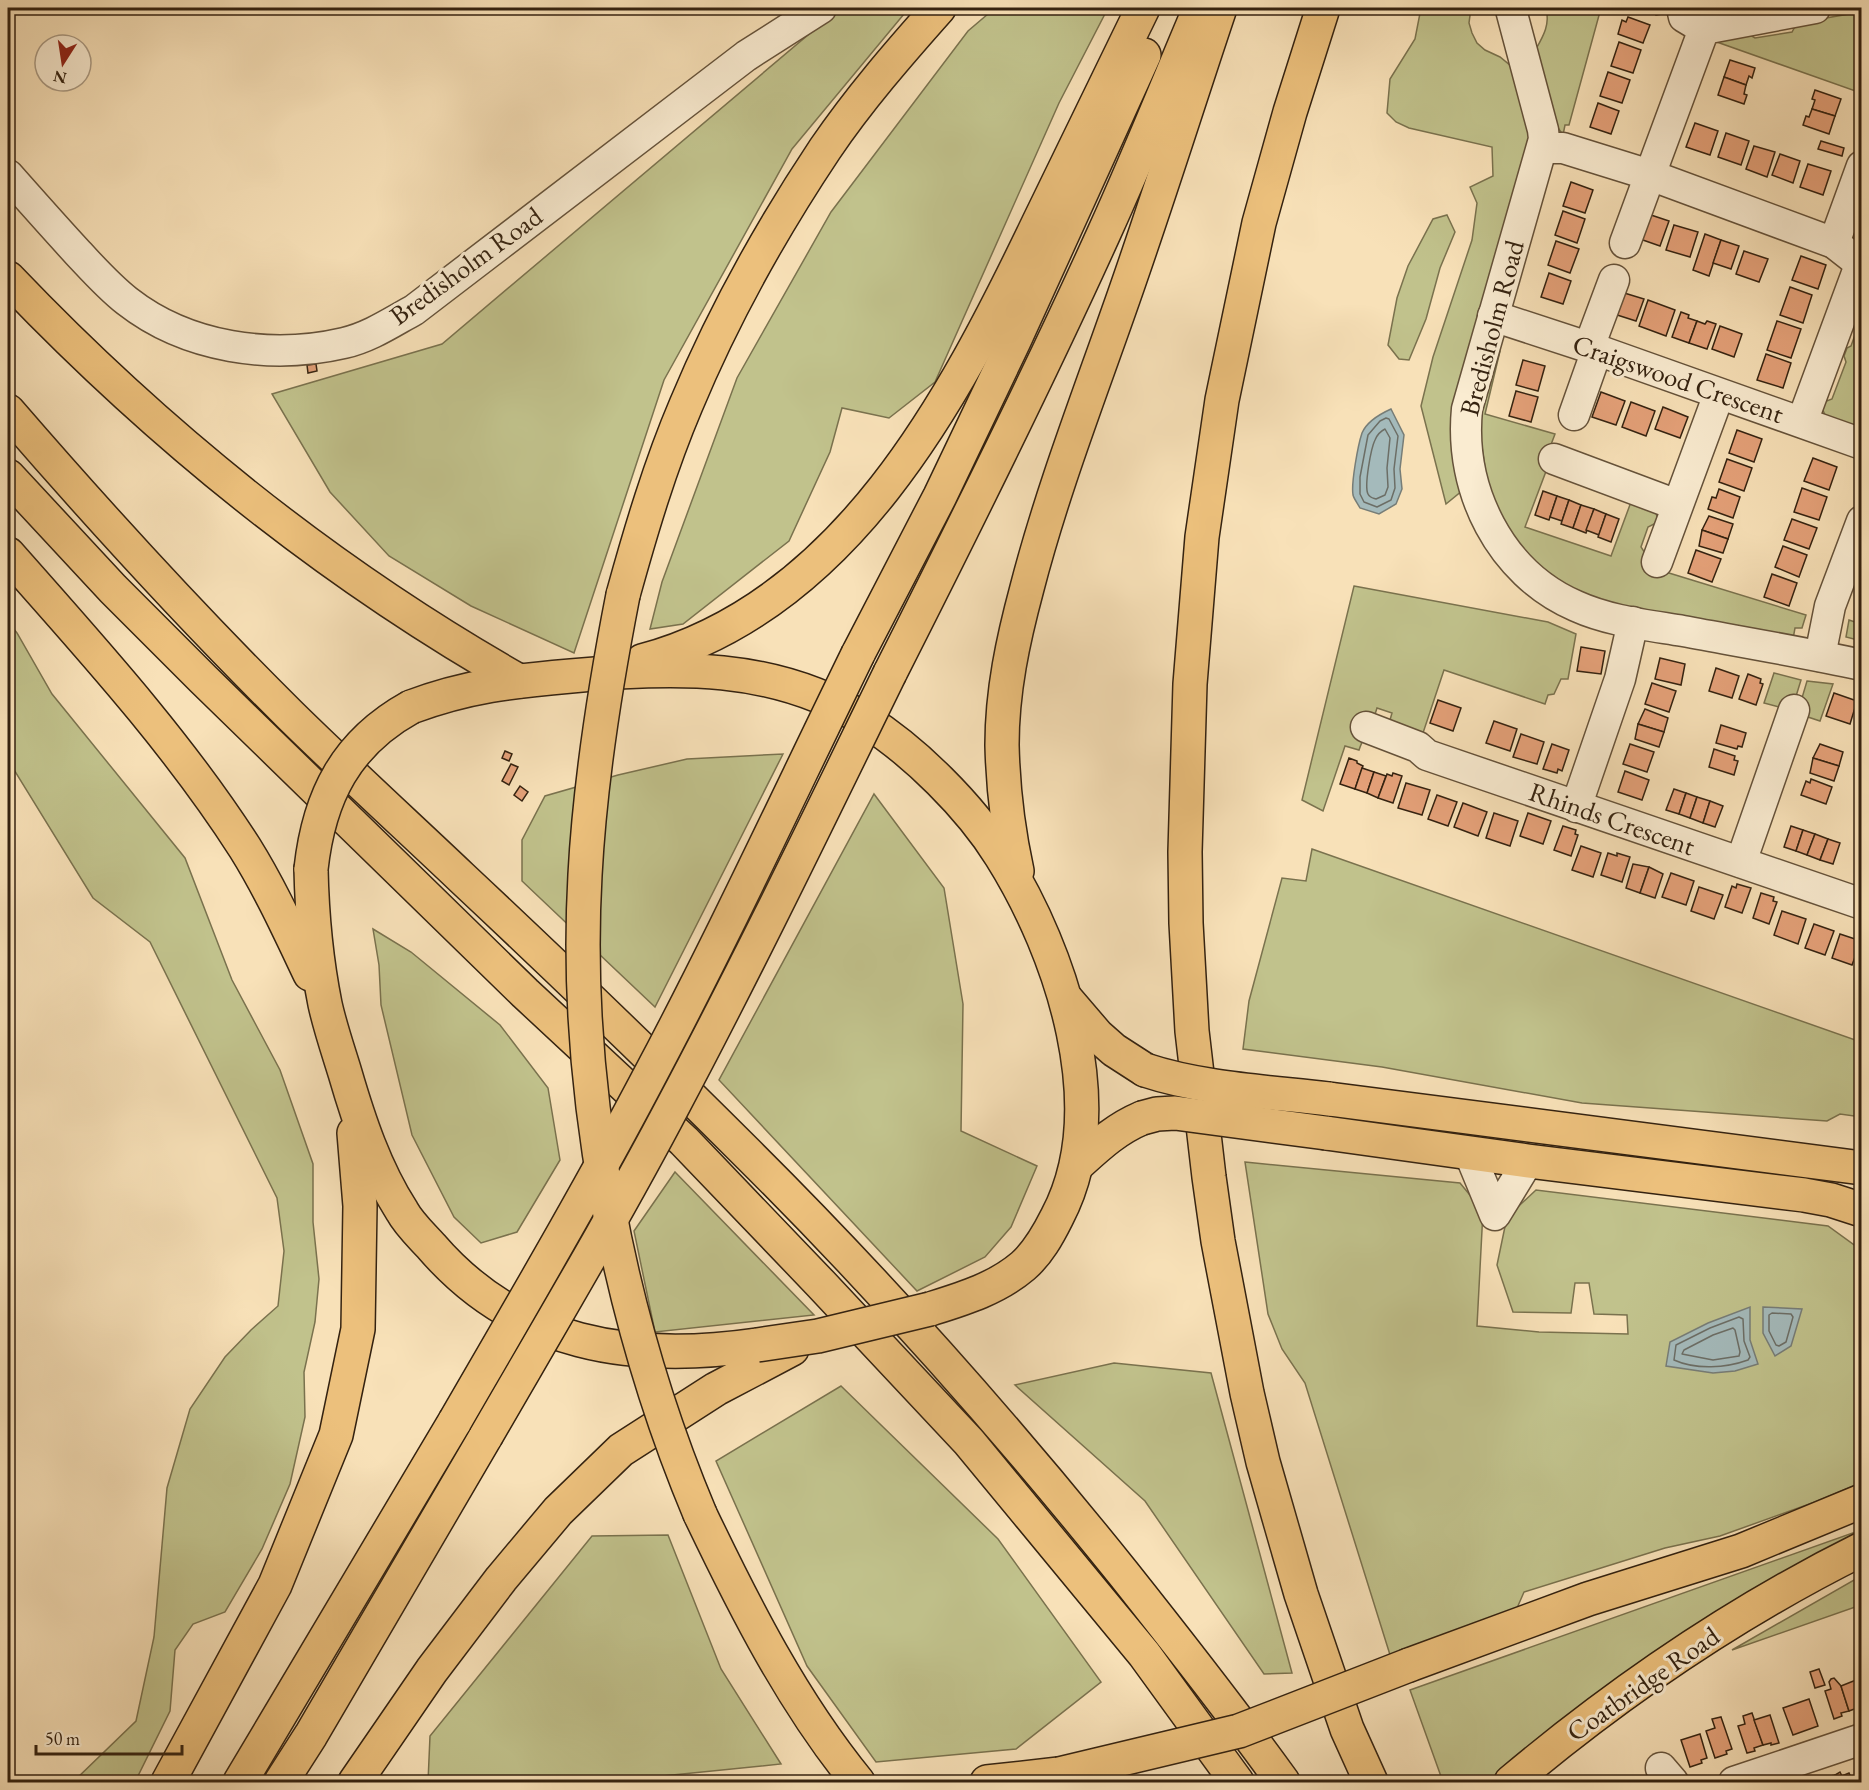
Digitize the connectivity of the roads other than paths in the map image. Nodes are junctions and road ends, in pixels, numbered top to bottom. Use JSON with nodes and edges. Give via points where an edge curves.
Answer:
{"nodes":[{"id":1,"x":821,"y":8,"type":"edge"},
{"id":2,"x":939,"y":8,"type":"edge"},
{"id":3,"x":1143,"y":8,"type":"edge"},
{"id":4,"x":1165,"y":8,"type":"edge"},
{"id":5,"x":1200,"y":8,"type":"edge"},
{"id":6,"x":1220,"y":8,"type":"edge"},
{"id":7,"x":1323,"y":8,"type":"edge"},
{"id":8,"x":1682,"y":8,"type":"edge"},
{"id":9,"x":1815,"y":8,"type":"edge"},
{"id":10,"x":1511,"y":10,"type":"dead end"},
{"id":11,"x":1704,"y":29,"type":"junction"},
{"id":12,"x":1543,"y":148,"type":"junction"},
{"id":13,"x":1862,"y":166,"type":"edge"},
{"id":14,"x":8,"y":175,"type":"edge"},
{"id":15,"x":1650,"y":175,"type":"junction"},
{"id":16,"x":1625,"y":243,"type":"dead end"},
{"id":17,"x":1834,"y":243,"type":"junction"},
{"id":18,"x":1861,"y":265,"type":"edge"},
{"id":19,"x":8,"y":278,"type":"edge"},
{"id":20,"x":1614,"y":280,"type":"dead end"},
{"id":21,"x":1493,"y":316,"type":"junction"},
{"id":22,"x":1593,"y":348,"type":"junction"},
{"id":23,"x":1719,"y":394,"type":"junction"},
{"id":24,"x":8,"y":411,"type":"edge"},
{"id":25,"x":1574,"y":415,"type":"dead end"},
{"id":26,"x":1802,"y":422,"type":"junction"},
{"id":27,"x":1862,"y":444,"type":"edge"},
{"id":28,"x":1554,"y":459,"type":"dead end"},
{"id":29,"x":8,"y":476,"type":"edge"},
{"id":30,"x":1677,"y":505,"type":"junction"},
{"id":31,"x":1862,"y":521,"type":"edge"},
{"id":32,"x":8,"y":539,"type":"edge"},
{"id":33,"x":8,"y":554,"type":"edge"},
{"id":34,"x":1657,"y":562,"type":"dead end"},
{"id":35,"x":1634,"y":622,"type":"junction"},
{"id":36,"x":75,"y":631,"type":"junction"},
{"id":37,"x":1820,"y":656,"type":"junction"},
{"id":38,"x":1862,"y":665,"type":"edge"},
{"id":39,"x":585,"y":674,"type":"junction"},
{"id":40,"x":519,"y":681,"type":"junction"},
{"id":41,"x":1794,"y":710,"type":"dead end"},
{"id":42,"x":1366,"y":727,"type":"dead end"},
{"id":43,"x":1576,"y":807,"type":"junction"},
{"id":44,"x":1741,"y":862,"type":"junction"},
{"id":45,"x":1021,"y":890,"type":"junction"},
{"id":46,"x":1862,"y":904,"type":"edge"},
{"id":47,"x":1066,"y":999,"type":"junction"},
{"id":48,"x":325,"y":1005,"type":"junction"},
{"id":49,"x":350,"y":1090,"type":"junction"},
{"id":50,"x":1469,"y":1152,"type":"junction"},
{"id":51,"x":1528,"y":1161,"type":"junction"},
{"id":52,"x":1078,"y":1164,"type":"junction"},
{"id":53,"x":1862,"y":1168,"type":"edge"},
{"id":54,"x":1862,"y":1210,"type":"edge"},
{"id":55,"x":759,"y":1355,"type":"junction"},
{"id":56,"x":1862,"y":1502,"type":"edge"},
{"id":57,"x":1862,"y":1549,"type":"edge"},
{"id":58,"x":1862,"y":1738,"type":"edge"},
{"id":59,"x":168,"y":1782,"type":"edge"},
{"id":60,"x":240,"y":1782,"type":"edge"},
{"id":61,"x":281,"y":1782,"type":"edge"},
{"id":62,"x":354,"y":1782,"type":"edge"},
{"id":63,"x":858,"y":1782,"type":"edge"},
{"id":64,"x":987,"y":1782,"type":"edge"},
{"id":65,"x":1237,"y":1782,"type":"edge"},
{"id":66,"x":1283,"y":1782,"type":"edge"},
{"id":67,"x":1371,"y":1782,"type":"edge"},
{"id":68,"x":1511,"y":1782,"type":"edge"},
{"id":69,"x":1734,"y":1782,"type":"edge"}],
"edges":[{"from":1,"to":14,"type":"street","name":"Bredisholm Road","via":[[746,56],[414,309],[345,343],[273,351],[182,333],[128,302],[108,285]]},
{"from":2,"to":63,"type":"highway","bridge":true,"via":[[880,76],[826,148],[776,227],[742,288],[682,415],[641,530],[623,595],[600,730],[586,855],[584,946],[590,1076],[606,1193],[646,1362],[668,1434],[739,1596],[804,1708]]},
{"from":3,"to":39,"type":"highway","via":[[999,305],[945,402],[867,511],[807,571],[741,619],[659,656]]},
{"from":4,"to":60,"type":"highway","bridge":true,"via":[[940,496],[650,1076],[455,1421]]},
{"from":5,"to":61,"type":"highway","bridge":true,"via":[[1105,231],[999,456],[756,947],[576,1281]]},
{"from":6,"to":45,"type":"highway","via":[[1052,501],[1013,640],[1002,745],[1007,819]]},
{"from":7,"to":67,"type":"highway","via":[[1258,223],[1222,400],[1202,537],[1190,684],[1186,923],[1192,1031],[1209,1177],[1247,1393],[1301,1594],[1347,1729]]},
{"from":8,"to":11,"type":"street","via":[[1684,17]]},
{"from":9,"to":11,"type":"street"},
{"from":10,"to":12,"type":"street","name":"Bredisholm Road","via":[[1544,130]]},
{"from":11,"to":15,"type":"street"},
{"from":12,"to":15,"type":"street","via":[[1563,148]]},
{"from":12,"to":21,"type":"street","name":"Bredisholm Road"},
{"from":13,"to":17,"type":"street"},
{"from":15,"to":16,"type":"street"},
{"from":15,"to":17,"type":"street"},
{"from":17,"to":18,"type":"street"},
{"from":18,"to":26,"type":"street"},
{"from":19,"to":40,"type":"highway","via":[[129,398],[258,507],[408,612]]},
{"from":20,"to":22,"type":"street"},
{"from":21,"to":22,"type":"street","name":"Craigswood Crescent"},
{"from":21,"to":35,"type":"street","name":"Bredisholm Road","via":[[1464,433],[1468,465],[1492,530],[1510,557],[1552,592],[1575,606]]},
{"from":22,"to":23,"type":"street","name":"Craigswood Crescent"},
{"from":22,"to":25,"type":"street"},
{"from":23,"to":26,"type":"street","name":"Craigswood Crescent"},
{"from":23,"to":30,"type":"street"},
{"from":24,"to":66,"type":"highway","via":[[196,620],[745,1151],[896,1309],[990,1412],[1085,1526]]},
{"from":26,"to":27,"type":"street","name":"Craigswood Crescent"},
{"from":28,"to":30,"type":"street"},
{"from":29,"to":65,"type":"highway","via":[[203,679],[525,993],[684,1141],[821,1284],[977,1451],[1144,1654]]},
{"from":30,"to":34,"type":"street"},
{"from":31,"to":37,"type":"street","via":[[1830,606]]},
{"from":32,"to":36,"type":"highway"},
{"from":33,"to":36,"type":"highway"},
{"from":35,"to":37,"type":"street","name":"Bredisholm Road"},
{"from":35,"to":43,"type":"street","via":[[1620,679]]},
{"from":36,"to":48,"type":"highway","via":[[156,726],[245,849]]},
{"from":37,"to":38,"type":"street","name":"Bredisholm Road"},
{"from":39,"to":40,"type":"highway"},
{"from":39,"to":45,"type":"highway","via":[[649,669],[736,673],[771,680],[834,704],[864,719],[927,769],[980,827]]},
{"from":40,"to":48,"type":"highway","bridge":true,"via":[[462,690],[411,707],[370,735],[342,771],[320,817],[311,868]]},
{"from":41,"to":44,"type":"street"},
{"from":42,"to":43,"type":"street","name":"Rhinds Crescent","via":[[1427,754]]},
{"from":43,"to":44,"type":"street","name":"Rhinds Crescent"},
{"from":44,"to":46,"type":"street","name":"Rhinds Crescent"},
{"from":45,"to":47,"type":"highway","via":[[1046,941]]},
{"from":47,"to":52,"type":"highway","via":[[1081,1100]]},
{"from":47,"to":53,"type":"highway","bridge":true,"via":[[1114,1050],[1145,1070],[1193,1082]]},
{"from":48,"to":49,"type":"highway"},
{"from":49,"to":55,"type":"highway","via":[[378,1166],[403,1214],[450,1268],[500,1306],[567,1336],[619,1349],[668,1353],[734,1349]]},
{"from":49,"to":59,"type":"highway","via":[[360,1206],[358,1329],[336,1435],[275,1585]]},
{"from":50,"to":51,"type":"highway"},
{"from":50,"to":51,"type":"street","via":[[1495,1215]]},
{"from":50,"to":52,"type":"highway","bridge":true,"via":[[1175,1113],[1157,1114],[1124,1125]]},
{"from":51,"to":54,"type":"highway","via":[[1804,1195]]},
{"from":52,"to":55,"type":"highway","bridge":true,"via":[[1072,1186],[1048,1235],[1036,1253],[1004,1280],[974,1295],[930,1309],[818,1336]]},
{"from":55,"to":62,"type":"highway","via":[[716,1389],[621,1450],[558,1511],[432,1670]]},
{"from":56,"to":64,"type":"highway","bridge":true,"via":[[1741,1551],[1588,1599],[1239,1731],[1059,1774]]},
{"from":57,"to":68,"type":"highway","name":"Coatbridge Road","via":[[1780,1594],[1642,1680]]},
{"from":58,"to":69,"type":"street"}]}
